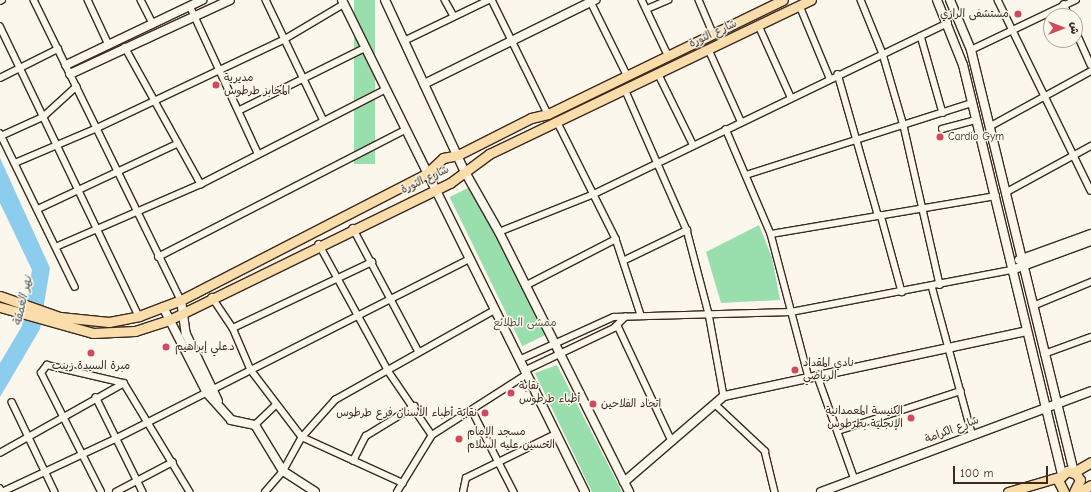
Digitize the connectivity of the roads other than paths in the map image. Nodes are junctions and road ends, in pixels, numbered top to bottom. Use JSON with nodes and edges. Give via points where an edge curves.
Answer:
{"nodes":[{"id":1,"x":34,"y":0,"type":"edge"},
{"id":2,"x":88,"y":0,"type":"edge"},
{"id":3,"x":141,"y":0,"type":"edge"},
{"id":4,"x":202,"y":0,"type":"edge"},
{"id":5,"x":230,"y":0,"type":"edge"},
{"id":6,"x":266,"y":0,"type":"edge"},
{"id":7,"x":385,"y":0,"type":"edge"},
{"id":8,"x":446,"y":0,"type":"edge"},
{"id":9,"x":489,"y":0,"type":"edge"},
{"id":10,"x":492,"y":0,"type":"edge"},
{"id":11,"x":642,"y":0,"type":"edge"},
{"id":12,"x":668,"y":0,"type":"edge"},
{"id":13,"x":699,"y":0,"type":"edge"},
{"id":14,"x":783,"y":0,"type":"edge"},
{"id":15,"x":811,"y":0,"type":"edge"},
{"id":16,"x":861,"y":0,"type":"edge"},
{"id":17,"x":937,"y":0,"type":"edge"},
{"id":18,"x":950,"y":0,"type":"edge"},
{"id":19,"x":998,"y":0,"type":"edge"},
{"id":20,"x":1076,"y":0,"type":"edge"},
{"id":21,"x":592,"y":1,"type":"edge"},
{"id":22,"x":343,"y":2,"type":"edge"},
{"id":23,"x":1064,"y":4,"type":"junction"},
{"id":24,"x":190,"y":6,"type":"junction"},
{"id":25,"x":800,"y":6,"type":"junction"},
{"id":26,"x":1066,"y":8,"type":"edge"},
{"id":27,"x":646,"y":9,"type":"junction"},
{"id":28,"x":454,"y":16,"type":"junction"},
{"id":29,"x":196,"y":18,"type":"junction"},
{"id":30,"x":948,"y":23,"type":"junction"},
{"id":31,"x":153,"y":24,"type":"junction"},
{"id":32,"x":0,"y":26,"type":"edge"},
{"id":33,"x":759,"y":26,"type":"junction"},
{"id":34,"x":1013,"y":31,"type":"junction"},
{"id":35,"x":713,"y":33,"type":"junction"},
{"id":36,"x":921,"y":36,"type":"junction"},
{"id":37,"x":285,"y":39,"type":"junction"},
{"id":38,"x":512,"y":39,"type":"junction"},
{"id":39,"x":404,"y":41,"type":"junction"},
{"id":40,"x":110,"y":45,"type":"junction"},
{"id":41,"x":125,"y":47,"type":"junction"},
{"id":42,"x":1083,"y":47,"type":"edge"},
{"id":43,"x":365,"y":48,"type":"junction"},
{"id":44,"x":58,"y":49,"type":"junction"},
{"id":45,"x":709,"y":50,"type":"junction"},
{"id":46,"x":971,"y":50,"type":"junction"},
{"id":47,"x":667,"y":53,"type":"junction"},
{"id":48,"x":883,"y":54,"type":"junction"},
{"id":49,"x":66,"y":65,"type":"junction"},
{"id":50,"x":1091,"y":65,"type":"edge"},
{"id":51,"x":21,"y":68,"type":"junction"},
{"id":52,"x":219,"y":69,"type":"junction"},
{"id":53,"x":1091,"y":71,"type":"edge"},
{"id":54,"x":626,"y":73,"type":"junction"},
{"id":55,"x":658,"y":73,"type":"junction"},
{"id":56,"x":70,"y":74,"type":"junction"},
{"id":57,"x":838,"y":74,"type":"junction"},
{"id":58,"x":0,"y":78,"type":"edge"},
{"id":59,"x":303,"y":78,"type":"junction"},
{"id":60,"x":830,"y":78,"type":"junction"},
{"id":61,"x":424,"y":84,"type":"junction"},
{"id":62,"x":76,"y":87,"type":"junction"},
{"id":63,"x":625,"y":89,"type":"junction"},
{"id":64,"x":385,"y":90,"type":"junction"},
{"id":65,"x":1046,"y":96,"type":"junction"},
{"id":66,"x":791,"y":97,"type":"junction"},
{"id":67,"x":153,"y":101,"type":"junction"},
{"id":68,"x":972,"y":103,"type":"junction"},
{"id":69,"x":240,"y":110,"type":"junction"},
{"id":70,"x":943,"y":113,"type":"junction"},
{"id":71,"x":548,"y":114,"type":"junction"},
{"id":72,"x":43,"y":117,"type":"junction"},
{"id":73,"x":322,"y":119,"type":"junction"},
{"id":74,"x":976,"y":120,"type":"junction"},
{"id":75,"x":557,"y":121,"type":"junction"},
{"id":76,"x":741,"y":121,"type":"junction"},
{"id":77,"x":904,"y":126,"type":"junction"},
{"id":78,"x":991,"y":126,"type":"junction"},
{"id":79,"x":726,"y":128,"type":"junction"},
{"id":80,"x":95,"y":129,"type":"junction"},
{"id":81,"x":942,"y":129,"type":"dead end"},
{"id":82,"x":405,"y":130,"type":"junction"},
{"id":83,"x":1,"y":134,"type":"edge"},
{"id":84,"x":859,"y":139,"type":"junction"},
{"id":85,"x":177,"y":144,"type":"junction"},
{"id":86,"x":693,"y":144,"type":"junction"},
{"id":87,"x":57,"y":146,"type":"junction"},
{"id":88,"x":1091,"y":146,"type":"edge"},
{"id":89,"x":258,"y":153,"type":"junction"},
{"id":90,"x":458,"y":155,"type":"junction"},
{"id":91,"x":1074,"y":155,"type":"junction"},
{"id":92,"x":655,"y":162,"type":"junction"},
{"id":93,"x":15,"y":163,"type":"junction"},
{"id":94,"x":465,"y":172,"type":"junction"},
{"id":95,"x":118,"y":173,"type":"junction"},
{"id":96,"x":426,"y":174,"type":"junction"},
{"id":97,"x":746,"y":175,"type":"junction"},
{"id":98,"x":201,"y":184,"type":"junction"},
{"id":99,"x":433,"y":189,"type":"junction"},
{"id":100,"x":79,"y":191,"type":"junction"},
{"id":101,"x":1006,"y":192,"type":"junction"},
{"id":102,"x":1091,"y":192,"type":"edge"},
{"id":103,"x":594,"y":194,"type":"junction"},
{"id":104,"x":996,"y":196,"type":"junction"},
{"id":105,"x":924,"y":207,"type":"junction"},
{"id":106,"x":38,"y":209,"type":"junction"},
{"id":107,"x":137,"y":214,"type":"junction"},
{"id":108,"x":880,"y":214,"type":"junction"},
{"id":109,"x":353,"y":228,"type":"junction"},
{"id":110,"x":687,"y":230,"type":"junction"},
{"id":111,"x":98,"y":232,"type":"junction"},
{"id":112,"x":499,"y":232,"type":"junction"},
{"id":113,"x":771,"y":234,"type":"junction"},
{"id":114,"x":1091,"y":234,"type":"edge"},
{"id":115,"x":616,"y":239,"type":"junction"},
{"id":116,"x":1091,"y":241,"type":"edge"},
{"id":117,"x":319,"y":244,"type":"junction"},
{"id":118,"x":58,"y":246,"type":"junction"},
{"id":119,"x":158,"y":257,"type":"junction"},
{"id":120,"x":470,"y":259,"type":"junction"},
{"id":121,"x":625,"y":260,"type":"junction"},
{"id":122,"x":372,"y":262,"type":"junction"},
{"id":123,"x":1023,"y":263,"type":"junction"},
{"id":124,"x":1011,"y":267,"type":"junction"},
{"id":125,"x":338,"y":278,"type":"junction"},
{"id":126,"x":1091,"y":282,"type":"edge"},
{"id":127,"x":940,"y":285,"type":"junction"},
{"id":128,"x":525,"y":286,"type":"junction"},
{"id":129,"x":932,"y":286,"type":"junction"},
{"id":130,"x":75,"y":287,"type":"dead end"},
{"id":131,"x":902,"y":292,"type":"junction"},
{"id":132,"x":0,"y":296,"type":"edge"},
{"id":133,"x":212,"y":297,"type":"junction"},
{"id":134,"x":181,"y":300,"type":"junction"},
{"id":135,"x":392,"y":301,"type":"junction"},
{"id":136,"x":1033,"y":306,"type":"junction"},
{"id":137,"x":0,"y":307,"type":"edge"},
{"id":138,"x":163,"y":307,"type":"junction"},
{"id":139,"x":493,"y":311,"type":"junction"},
{"id":140,"x":791,"y":312,"type":"junction"},
{"id":141,"x":181,"y":313,"type":"junction"},
{"id":142,"x":709,"y":314,"type":"junction"},
{"id":143,"x":355,"y":315,"type":"junction"},
{"id":144,"x":641,"y":315,"type":"junction"},
{"id":145,"x":139,"y":316,"type":"junction"},
{"id":146,"x":625,"y":317,"type":"junction"},
{"id":147,"x":169,"y":320,"type":"junction"},
{"id":148,"x":60,"y":321,"type":"junction"},
{"id":149,"x":618,"y":326,"type":"junction"},
{"id":150,"x":233,"y":328,"type":"junction"},
{"id":151,"x":1026,"y":331,"type":"junction"},
{"id":152,"x":1091,"y":337,"type":"edge"},
{"id":153,"x":552,"y":344,"type":"junction"},
{"id":154,"x":949,"y":350,"type":"junction"},
{"id":155,"x":419,"y":352,"type":"junction"},
{"id":156,"x":1044,"y":354,"type":"junction"},
{"id":157,"x":557,"y":355,"type":"junction"},
{"id":158,"x":519,"y":360,"type":"junction"},
{"id":159,"x":251,"y":370,"type":"junction"},
{"id":160,"x":389,"y":372,"type":"junction"},
{"id":161,"x":525,"y":373,"type":"junction"},
{"id":162,"x":818,"y":377,"type":"junction"},
{"id":163,"x":809,"y":378,"type":"junction"},
{"id":164,"x":124,"y":383,"type":"junction"},
{"id":165,"x":210,"y":391,"type":"junction"},
{"id":166,"x":961,"y":391,"type":"junction"},
{"id":167,"x":1091,"y":391,"type":"edge"},
{"id":168,"x":724,"y":396,"type":"junction"},
{"id":169,"x":96,"y":397,"type":"junction"},
{"id":170,"x":12,"y":402,"type":"dead end"},
{"id":171,"x":715,"y":404,"type":"junction"},
{"id":172,"x":1057,"y":405,"type":"junction"},
{"id":173,"x":275,"y":406,"type":"junction"},
{"id":174,"x":415,"y":406,"type":"junction"},
{"id":175,"x":1044,"y":408,"type":"junction"},
{"id":176,"x":472,"y":410,"type":"junction"},
{"id":177,"x":64,"y":419,"type":"junction"},
{"id":178,"x":148,"y":422,"type":"junction"},
{"id":179,"x":255,"y":426,"type":"junction"},
{"id":180,"x":838,"y":431,"type":"junction"},
{"id":181,"x":972,"y":433,"type":"junction"},
{"id":182,"x":432,"y":434,"type":"junction"},
{"id":183,"x":556,"y":434,"type":"junction"},
{"id":184,"x":302,"y":437,"type":"junction"},
{"id":185,"x":28,"y":438,"type":"junction"},
{"id":186,"x":115,"y":439,"type":"junction"},
{"id":187,"x":671,"y":439,"type":"junction"},
{"id":188,"x":0,"y":453,"type":"edge"},
{"id":189,"x":82,"y":454,"type":"junction"},
{"id":190,"x":354,"y":461,"type":"junction"},
{"id":191,"x":499,"y":461,"type":"junction"},
{"id":192,"x":173,"y":462,"type":"junction"},
{"id":193,"x":1091,"y":462,"type":"edge"},
{"id":194,"x":45,"y":471,"type":"junction"},
{"id":195,"x":283,"y":471,"type":"junction"},
{"id":196,"x":1074,"y":472,"type":"junction"},
{"id":197,"x":1061,"y":475,"type":"junction"},
{"id":198,"x":856,"y":480,"type":"junction"},
{"id":199,"x":138,"y":481,"type":"junction"},
{"id":200,"x":624,"y":482,"type":"junction"},
{"id":201,"x":403,"y":483,"type":"junction"},
{"id":202,"x":1091,"y":485,"type":"edge"},
{"id":203,"x":0,"y":488,"type":"edge"},
{"id":204,"x":1077,"y":491,"type":"edge"},
{"id":205,"x":55,"y":492,"type":"edge"},
{"id":206,"x":101,"y":492,"type":"edge"},
{"id":207,"x":116,"y":492,"type":"edge"},
{"id":208,"x":144,"y":492,"type":"edge"},
{"id":209,"x":190,"y":492,"type":"edge"},
{"id":210,"x":265,"y":492,"type":"edge"},
{"id":211,"x":315,"y":492,"type":"edge"},
{"id":212,"x":397,"y":492,"type":"edge"},
{"id":213,"x":463,"y":492,"type":"edge"},
{"id":214,"x":514,"y":492,"type":"edge"},
{"id":215,"x":585,"y":492,"type":"edge"},
{"id":216,"x":629,"y":492,"type":"edge"},
{"id":217,"x":775,"y":492,"type":"edge"},
{"id":218,"x":821,"y":492,"type":"edge"},
{"id":219,"x":1008,"y":492,"type":"edge"},
{"id":220,"x":1064,"y":492,"type":"edge"}],
"edges":[{"from":1,"to":44,"type":"street"},
{"from":2,"to":40,"type":"street"},
{"from":3,"to":31,"type":"street"},
{"from":4,"to":24,"type":"street"},
{"from":5,"to":29,"type":"street"},
{"from":6,"to":37,"type":"street"},
{"from":7,"to":39,"type":"street"},
{"from":8,"to":28,"type":"street"},
{"from":9,"to":28,"type":"street"},
{"from":10,"to":38,"type":"street"},
{"from":11,"to":27,"type":"street"},
{"from":12,"to":27,"type":"street"},
{"from":13,"to":35,"type":"street"},
{"from":14,"to":35,"type":"main road","name":"شارع الثورة"},
{"from":15,"to":25,"type":"main road","name":"شارع الثورة"},
{"from":16,"to":48,"type":"street"},
{"from":17,"to":30,"type":"street"},
{"from":18,"to":46,"type":"street"},
{"from":19,"to":34,"type":"street"},
{"from":20,"to":23,"type":"street"},
{"from":21,"to":38,"type":"street"},
{"from":21,"to":54,"type":"street"},
{"from":22,"to":37,"type":"street"},
{"from":22,"to":43,"type":"street"},
{"from":23,"to":26,"type":"street"},
{"from":23,"to":34,"type":"street"},
{"from":24,"to":29,"type":"street"},
{"from":24,"to":31,"type":"street"},
{"from":25,"to":33,"type":"main road","name":"شارع الثورة"},
{"from":25,"to":60,"type":"street"},
{"from":27,"to":47,"type":"street"},
{"from":28,"to":39,"type":"street"},
{"from":29,"to":41,"type":"street"},
{"from":29,"to":52,"type":"street"},
{"from":30,"to":36,"type":"street"},
{"from":30,"to":68,"type":"street"},
{"from":31,"to":40,"type":"street"},
{"from":32,"to":51,"type":"street"},
{"from":33,"to":45,"type":"main road","name":"شارع الثورة"},
{"from":33,"to":66,"type":"street"},
{"from":34,"to":46,"type":"street"},
{"from":34,"to":65,"type":"street"},
{"from":35,"to":47,"type":"main road","name":"شارع الثورة"},
{"from":36,"to":48,"type":"street"},
{"from":36,"to":70,"type":"street"},
{"from":37,"to":52,"type":"street"},
{"from":37,"to":59,"type":"street"},
{"from":38,"to":61,"type":"street"},
{"from":38,"to":71,"type":"street"},
{"from":39,"to":61,"type":"street"},
{"from":40,"to":49,"type":"street"},
{"from":41,"to":56,"type":"street"},
{"from":41,"to":67,"type":"street"},
{"from":42,"to":50,"type":"street"},
{"from":43,"to":59,"type":"street"},
{"from":43,"to":64,"type":"street"},
{"from":44,"to":49,"type":"street"},
{"from":44,"to":51,"type":"street"},
{"from":45,"to":55,"type":"main road","name":"شارع الثورة"},
{"from":45,"to":76,"type":"street"},
{"from":46,"to":78,"type":"street"},
{"from":47,"to":54,"type":"main road","name":"شارع الثورة"},
{"from":48,"to":57,"type":"street"},
{"from":48,"to":77,"type":"street"},
{"from":49,"to":56,"type":"street"},
{"from":51,"to":58,"type":"street"},
{"from":51,"to":72,"type":"street"},
{"from":52,"to":67,"type":"street"},
{"from":52,"to":69,"type":"street"},
{"from":53,"to":65,"type":"street"},
{"from":54,"to":71,"type":"main road","name":"شارع الثورة"},
{"from":55,"to":63,"type":"main road","name":"شارع الثورة"},
{"from":55,"to":86,"type":"street"},
{"from":56,"to":62,"type":"street"},
{"from":57,"to":60,"type":"street"},
{"from":57,"to":84,"type":"street"},
{"from":59,"to":69,"type":"street"},
{"from":59,"to":73,"type":"street"},
{"from":60,"to":66,"type":"street"},
{"from":61,"to":90,"type":"street"},
{"from":62,"to":72,"type":"street"},
{"from":62,"to":80,"type":"street"},
{"from":63,"to":75,"type":"main road","name":"شارع الثورة"},
{"from":63,"to":92,"type":"street"},
{"from":64,"to":73,"type":"street"},
{"from":64,"to":82,"type":"street"},
{"from":65,"to":78,"type":"street"},
{"from":65,"to":91,"type":"street"},
{"from":66,"to":76,"type":"street"},
{"from":67,"to":80,"type":"street"},
{"from":67,"to":85,"type":"street"},
{"from":68,"to":70,"type":"street"},
{"from":68,"to":74,"type":"street"},
{"from":69,"to":89,"type":"street"},
{"from":70,"to":77,"type":"street"},
{"from":71,"to":90,"type":"main road","name":"شارع الثورة","via":[[530,118]]},
{"from":72,"to":83,"type":"street"},
{"from":72,"to":87,"type":"street"},
{"from":73,"to":89,"type":"street"},
{"from":74,"to":81,"type":"street"},
{"from":74,"to":104,"type":"street"},
{"from":75,"to":94,"type":"main road","name":"شارع الثورة","via":[[489,154]]},
{"from":75,"to":103,"type":"street"},
{"from":76,"to":79,"type":"street"},
{"from":77,"to":84,"type":"street"},
{"from":77,"to":105,"type":"street"},
{"from":78,"to":101,"type":"street"},
{"from":79,"to":86,"type":"street"},
{"from":79,"to":97,"type":"street"},
{"from":80,"to":87,"type":"street"},
{"from":80,"to":95,"type":"street"},
{"from":82,"to":96,"type":"street"},
{"from":82,"to":119,"type":"street"},
{"from":83,"to":93,"type":"street"},
{"from":84,"to":97,"type":"street"},
{"from":84,"to":108,"type":"street"},
{"from":85,"to":95,"type":"street"},
{"from":85,"to":98,"type":"street"},
{"from":86,"to":92,"type":"street"},
{"from":87,"to":93,"type":"street"},
{"from":87,"to":100,"type":"street"},
{"from":88,"to":91,"type":"street"},
{"from":89,"to":98,"type":"street"},
{"from":90,"to":94,"type":"street"},
{"from":90,"to":96,"type":"main road","name":"شارع الثورة","via":[[439,160]]},
{"from":91,"to":101,"type":"street"},
{"from":91,"to":102,"type":"street"},
{"from":92,"to":103,"type":"street"},
{"from":92,"to":110,"type":"street"},
{"from":93,"to":106,"type":"street"},
{"from":94,"to":99,"type":"main road","name":"شارع الثورة"},
{"from":94,"to":112,"type":"street"},
{"from":95,"to":100,"type":"street"},
{"from":95,"to":107,"type":"street"},
{"from":96,"to":99,"type":"street"},
{"from":96,"to":134,"type":"main road","name":"شارع الثورة"},
{"from":97,"to":113,"type":"street"},
{"from":98,"to":107,"type":"street"},
{"from":99,"to":109,"type":"main road","name":"شارع الثورة"},
{"from":99,"to":120,"type":"street"},
{"from":100,"to":106,"type":"street"},
{"from":100,"to":111,"type":"street"},
{"from":101,"to":123,"type":"street"},
{"from":103,"to":112,"type":"street"},
{"from":103,"to":115,"type":"street"},
{"from":104,"to":105,"type":"street"},
{"from":104,"to":124,"type":"street"},
{"from":105,"to":108,"type":"street"},
{"from":105,"to":127,"type":"street"},
{"from":106,"to":118,"type":"street"},
{"from":107,"to":111,"type":"street"},
{"from":107,"to":119,"type":"street"},
{"from":108,"to":113,"type":"street"},
{"from":108,"to":131,"type":"street"},
{"from":109,"to":117,"type":"main road","name":"شارع الثورة"},
{"from":109,"to":122,"type":"street"},
{"from":110,"to":121,"type":"street"},
{"from":110,"to":142,"type":"street"},
{"from":111,"to":118,"type":"street"},
{"from":111,"to":145,"type":"street"},
{"from":112,"to":128,"type":"street"},
{"from":113,"to":140,"type":"street"},
{"from":114,"to":123,"type":"street"},
{"from":115,"to":121,"type":"street"},
{"from":115,"to":128,"type":"street"},
{"from":116,"to":123,"type":"street"},
{"from":117,"to":125,"type":"street"},
{"from":117,"to":133,"type":"main road","name":"شارع الثورة"},
{"from":118,"to":130,"type":"street"},
{"from":119,"to":134,"type":"street"},
{"from":120,"to":135,"type":"street"},
{"from":120,"to":139,"type":"street"},
{"from":121,"to":144,"type":"street"},
{"from":122,"to":125,"type":"street"},
{"from":122,"to":135,"type":"street"},
{"from":123,"to":124,"type":"street"},
{"from":123,"to":136,"type":"street"},
{"from":124,"to":127,"type":"street"},
{"from":124,"to":151,"type":"street"},
{"from":125,"to":143,"type":"street"},
{"from":125,"to":150,"type":"street"},
{"from":126,"to":136,"type":"street"},
{"from":127,"to":129,"type":"street"},
{"from":128,"to":153,"type":"street"},
{"from":129,"to":131,"type":"street"},
{"from":129,"to":154,"type":"street"},
{"from":131,"to":140,"type":"street"},
{"from":132,"to":148,"type":"main road"},
{"from":133,"to":141,"type":"main road","name":"شارع الثورة"},
{"from":133,"to":150,"type":"street"},
{"from":134,"to":138,"type":"main road","name":"شارع الثورة"},
{"from":134,"to":141,"type":"street"},
{"from":135,"to":143,"type":"street"},
{"from":135,"to":155,"type":"street"},
{"from":136,"to":156,"type":"street"},
{"from":137,"to":148,"type":"main road"},
{"from":138,"to":145,"type":"main road","name":"شارع الثورة"},
{"from":138,"to":147,"type":"street"},
{"from":139,"to":155,"type":"street"},
{"from":139,"to":158,"type":"street"},
{"from":140,"to":142,"type":"street"},
{"from":140,"to":163,"type":"street"},
{"from":141,"to":147,"type":"main road","name":"شارع الثورة"},
{"from":141,"to":165,"type":"street","via":[[186,334]]},
{"from":142,"to":144,"type":"street"},
{"from":142,"to":168,"type":"street"},
{"from":143,"to":159,"type":"street"},
{"from":143,"to":160,"type":"street"},
{"from":144,"to":146,"type":"street"},
{"from":145,"to":148,"type":"main road","name":"شارع الثورة","via":[[109,322]]},
{"from":146,"to":149,"type":"street"},
{"from":146,"to":153,"type":"street","via":[[610,318]]},
{"from":147,"to":148,"type":"main road","name":"شارع الثورة","via":[[135,331],[114,333],[83,332]]},
{"from":147,"to":165,"type":"street"},
{"from":149,"to":157,"type":"street"},
{"from":149,"to":187,"type":"street"},
{"from":150,"to":159,"type":"street"},
{"from":151,"to":154,"type":"street"},
{"from":151,"to":175,"type":"street"},
{"from":152,"to":156,"type":"street"},
{"from":153,"to":157,"type":"street"},
{"from":153,"to":158,"type":"street"},
{"from":154,"to":162,"type":"street"},
{"from":154,"to":166,"type":"street"},
{"from":155,"to":160,"type":"street"},
{"from":156,"to":172,"type":"street"},
{"from":157,"to":161,"type":"street"},
{"from":157,"to":200,"type":"street"},
{"from":158,"to":161,"type":"street"},
{"from":159,"to":165,"type":"street"},
{"from":159,"to":173,"type":"street"},
{"from":160,"to":174,"type":"street"},
{"from":160,"to":184,"type":"street","via":[[335,400]]},
{"from":161,"to":176,"type":"street"},
{"from":161,"to":183,"type":"street"},
{"from":162,"to":163,"type":"street"},
{"from":162,"to":180,"type":"street"},
{"from":163,"to":168,"type":"street"},
{"from":164,"to":169,"type":"street"},
{"from":164,"to":177,"type":"street","via":[[47,365],[41,373]]},
{"from":164,"to":178,"type":"street"},
{"from":165,"to":178,"type":"street"},
{"from":165,"to":179,"type":"street","via":[[231,420]]},
{"from":166,"to":180,"type":"street"},
{"from":166,"to":181,"type":"street"},
{"from":167,"to":172,"type":"street","name":"شارع الكرامة"},
{"from":168,"to":171,"type":"street"},
{"from":169,"to":177,"type":"street"},
{"from":169,"to":186,"type":"street"},
{"from":170,"to":185,"type":"street"},
{"from":171,"to":187,"type":"street"},
{"from":171,"to":217,"type":"street","via":[[764,452]]},
{"from":172,"to":175,"type":"street","name":"شارع الكرامة"},
{"from":172,"to":196,"type":"street"},
{"from":173,"to":179,"type":"street"},
{"from":173,"to":184,"type":"street"},
{"from":174,"to":182,"type":"street"},
{"from":174,"to":190,"type":"street","via":[[366,436]]},
{"from":175,"to":181,"type":"street","name":"شارع الكرامة"},
{"from":175,"to":197,"type":"street"},
{"from":176,"to":182,"type":"street"},
{"from":176,"to":191,"type":"street"},
{"from":177,"to":185,"type":"street"},
{"from":177,"to":189,"type":"street"},
{"from":178,"to":186,"type":"street"},
{"from":178,"to":192,"type":"street"},
{"from":179,"to":195,"type":"street"},
{"from":180,"to":198,"type":"street"},
{"from":181,"to":198,"type":"street","name":"شارع الكرامة"},
{"from":182,"to":201,"type":"street"},
{"from":183,"to":191,"type":"street"},
{"from":183,"to":215,"type":"street"},
{"from":184,"to":190,"type":"street"},
{"from":184,"to":195,"type":"street"},
{"from":185,"to":188,"type":"street"},
{"from":185,"to":194,"type":"street"},
{"from":186,"to":189,"type":"street"},
{"from":186,"to":199,"type":"street"},
{"from":187,"to":200,"type":"street"},
{"from":189,"to":194,"type":"street"},
{"from":189,"to":206,"type":"street"},
{"from":190,"to":201,"type":"street"},
{"from":191,"to":213,"type":"street","via":[[466,478]]},
{"from":191,"to":214,"type":"street"},
{"from":192,"to":199,"type":"street"},
{"from":192,"to":209,"type":"street"},
{"from":193,"to":196,"type":"main road"},
{"from":194,"to":203,"type":"street","via":[[2,492]]},
{"from":194,"to":205,"type":"street"},
{"from":195,"to":210,"type":"street"},
{"from":195,"to":211,"type":"street"},
{"from":196,"to":197,"type":"main road"},
{"from":196,"to":204,"type":"main road","via":[[1080,480]]},
{"from":197,"to":219,"type":"main road"},
{"from":197,"to":220,"type":"main road","via":[[1059,486]]},
{"from":198,"to":218,"type":"street","name":"شارع الكرامة"},
{"from":199,"to":207,"type":"street"},
{"from":199,"to":208,"type":"street"},
{"from":200,"to":216,"type":"street"},
{"from":201,"to":212,"type":"street"},
{"from":202,"to":204,"type":"main road"}]}
